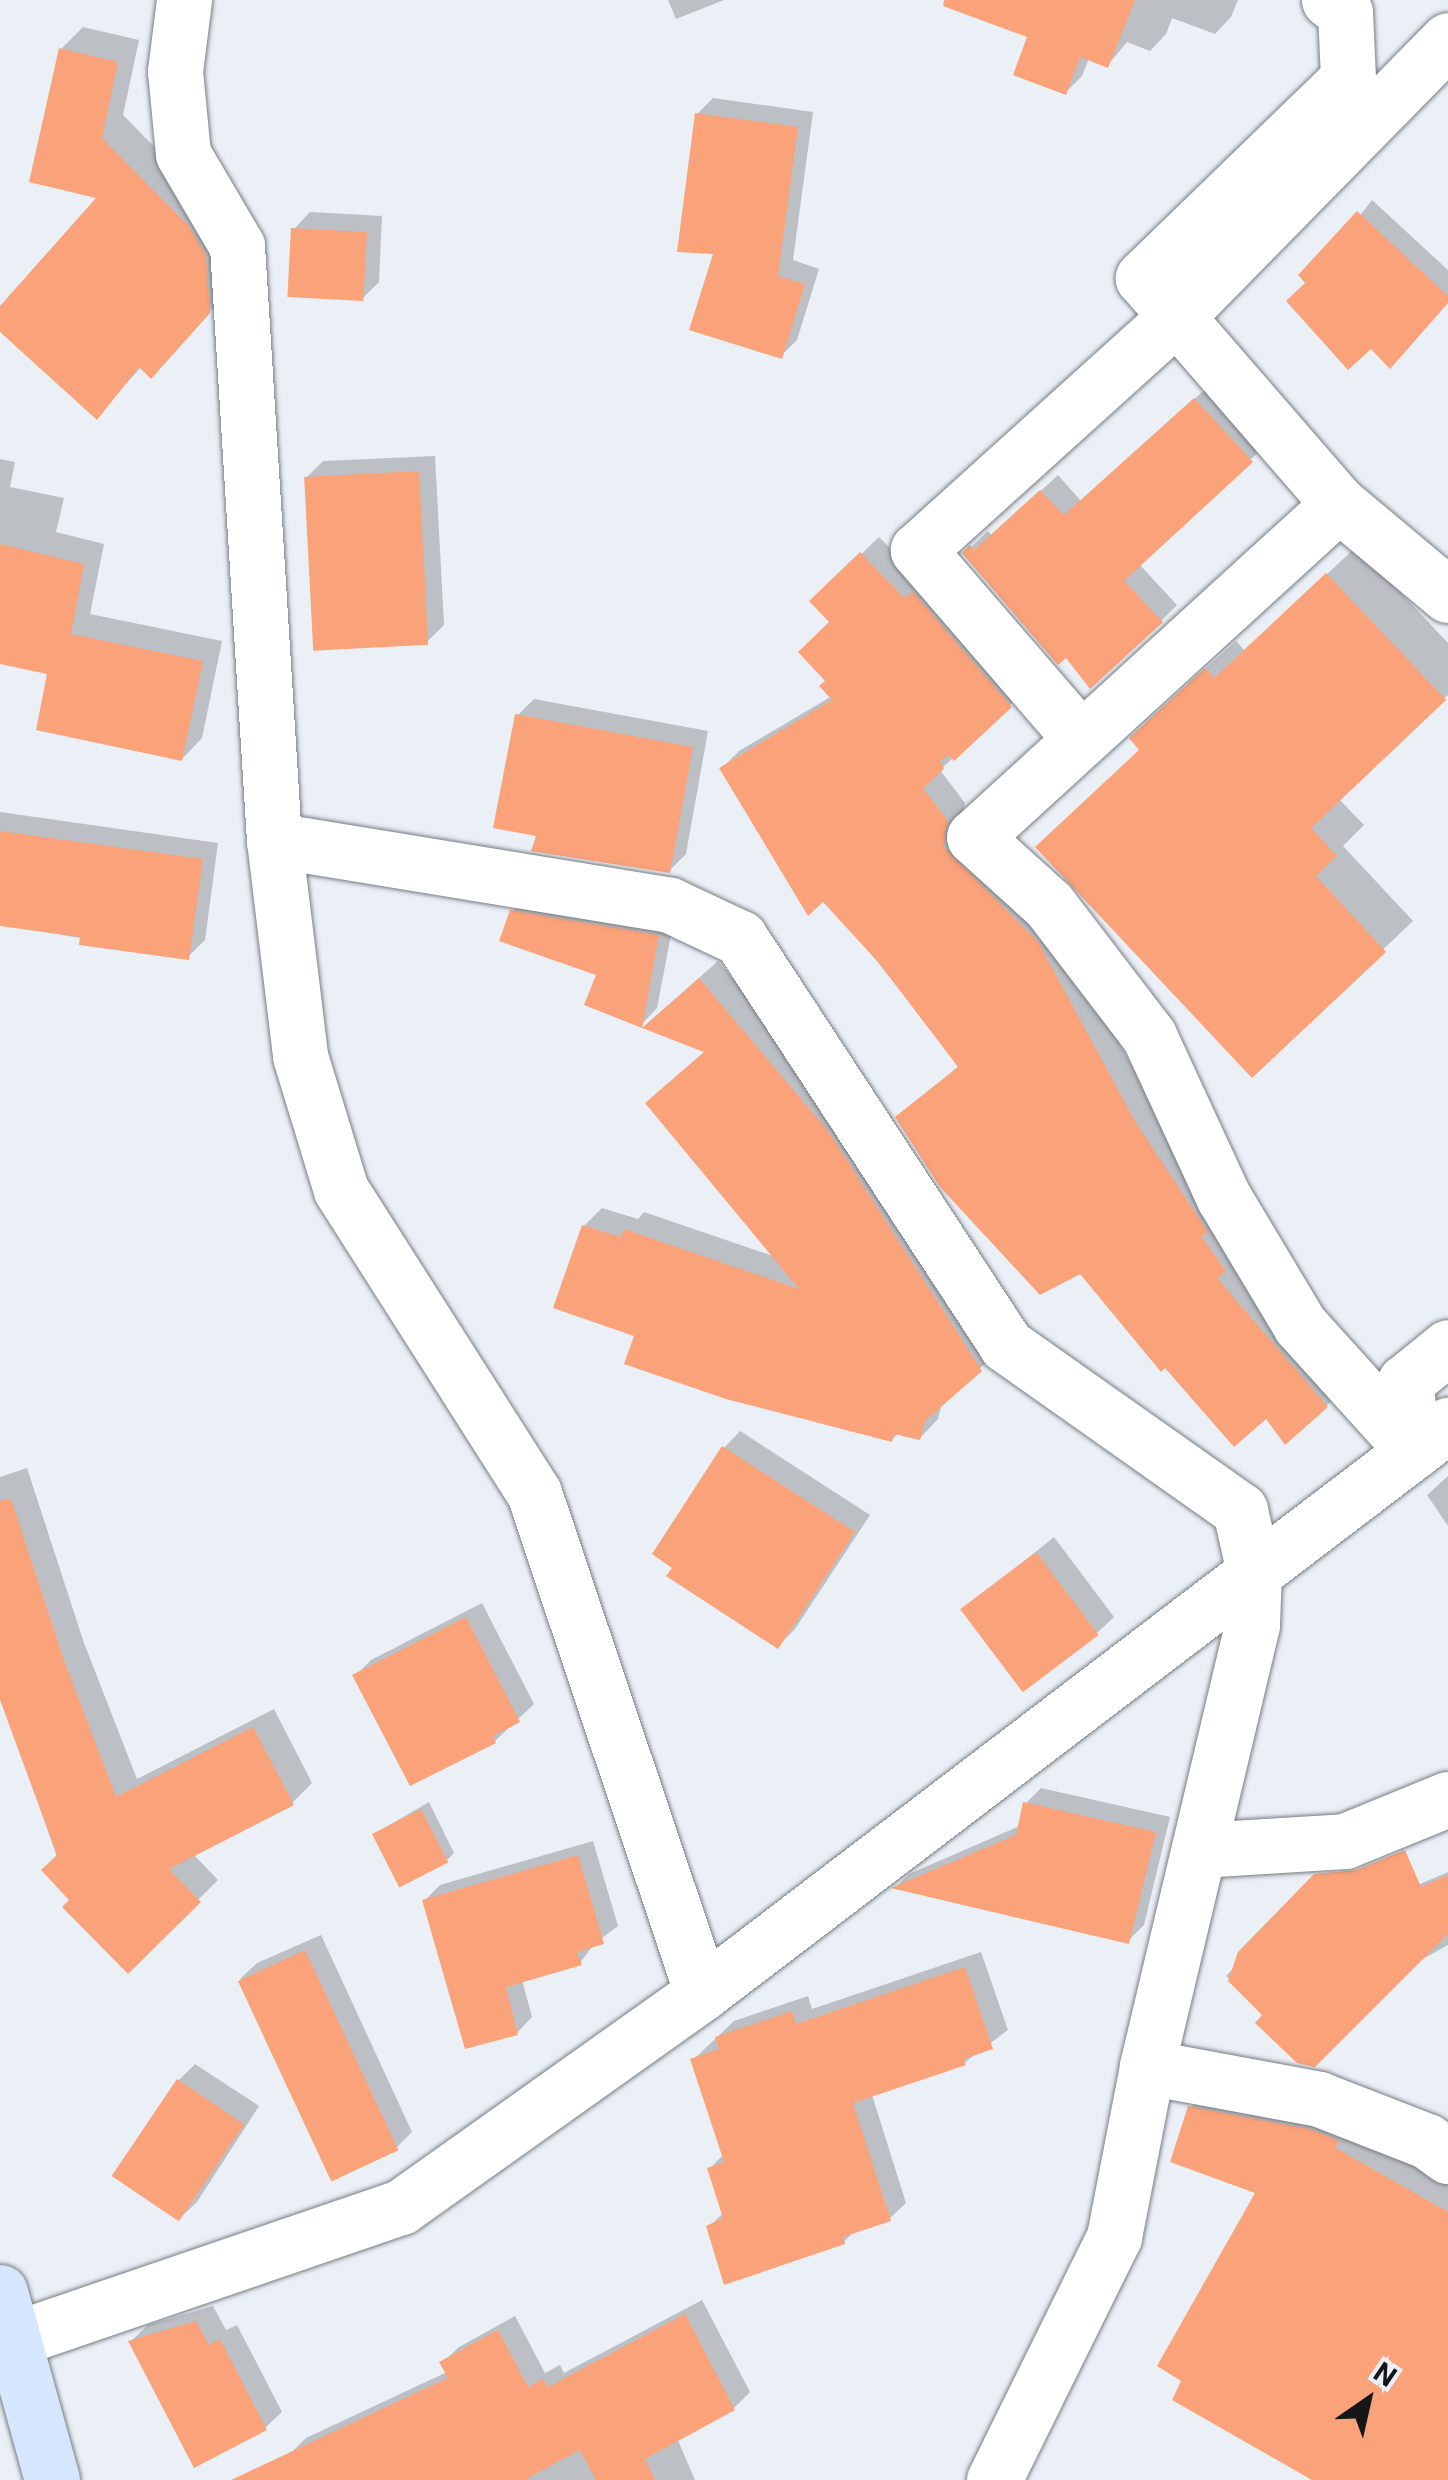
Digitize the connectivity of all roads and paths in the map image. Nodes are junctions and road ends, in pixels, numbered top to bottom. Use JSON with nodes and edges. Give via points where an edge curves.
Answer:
{"nodes":[{"id":1,"x":184,"y":0,"type":"edge"},
{"id":2,"x":1329,"y":0,"type":"edge"},
{"id":3,"x":1448,"y":40,"type":"edge"},
{"id":4,"x":1176,"y":317,"type":"junction"},
{"id":5,"x":1339,"y":504,"type":"junction"},
{"id":6,"x":1448,"y":595,"type":"edge"},
{"id":7,"x":1081,"y":739,"type":"junction"},
{"id":8,"x":274,"y":840,"type":"junction"},
{"id":9,"x":1448,"y":1347,"type":"edge"},
{"id":10,"x":1431,"y":1438,"type":"edge"},
{"id":11,"x":1254,"y":1572,"type":"junction"},
{"id":12,"x":1448,"y":1799,"type":"edge"},
{"id":13,"x":1199,"y":1850,"type":"junction"},
{"id":14,"x":702,"y":1992,"type":"junction"},
{"id":15,"x":1147,"y":2067,"type":"junction"},
{"id":16,"x":1448,"y":2156,"type":"edge"},
{"id":17,"x":8,"y":2316,"type":"edge"},
{"id":18,"x":52,"y":2480,"type":"edge"},
{"id":19,"x":994,"y":2480,"type":"edge"}],
"edges":[{"from":1,"to":8,"type":"street","via":[[175,70],[183,154],[237,246]]},
{"from":2,"to":4,"type":"street","via":[[1345,12],[1348,78],[1142,278]]},
{"from":3,"to":4,"type":"street"},
{"from":4,"to":5,"type":"street"},
{"from":4,"to":7,"type":"street","via":[[918,550]]},
{"from":5,"to":6,"type":"street"},
{"from":5,"to":7,"type":"street"},
{"from":7,"to":10,"type":"street","via":[[974,837],[1049,904],[1149,1036],[1224,1198],[1300,1325]]},
{"from":8,"to":11,"type":"street","via":[[670,905],[740,938],[1006,1345],[1240,1510]]},
{"from":8,"to":14,"type":"street","via":[[300,1056],[341,1190],[534,1493]]},
{"from":9,"to":10,"type":"street","via":[[1404,1382]]},
{"from":10,"to":11,"type":"street"},
{"from":11,"to":13,"type":"street","via":[[1252,1625]]},
{"from":11,"to":14,"type":"street"},
{"from":12,"to":13,"type":"street","via":[[1345,1841]]},
{"from":13,"to":15,"type":"street"},
{"from":14,"to":17,"type":"street","via":[[401,2207]]},
{"from":15,"to":16,"type":"street","via":[[1319,2098]]},
{"from":15,"to":19,"type":"street","via":[[1114,2237]]},
{"from":17,"to":18,"type":"main road"}]}
